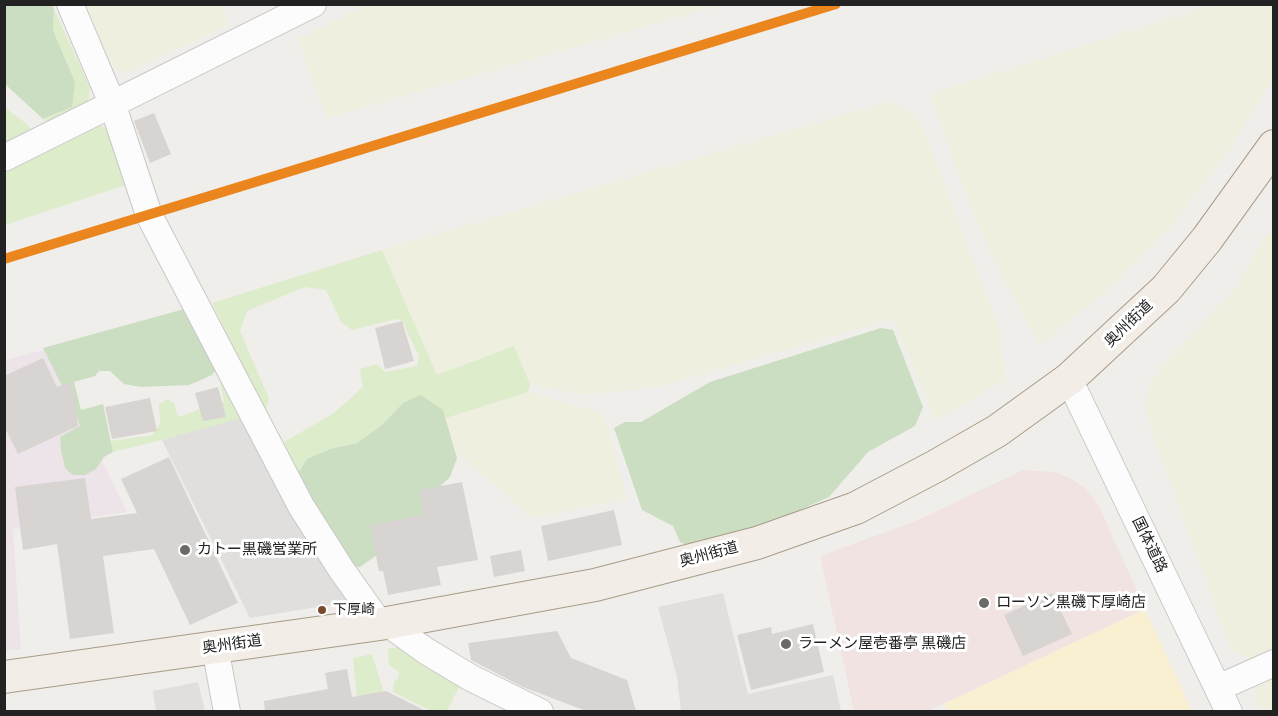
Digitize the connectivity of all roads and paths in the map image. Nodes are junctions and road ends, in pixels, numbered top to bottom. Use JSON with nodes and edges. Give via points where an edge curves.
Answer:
{"nodes":[{"id":1,"x":70,"y":4,"type":"edge"},
{"id":2,"x":313,"y":4,"type":"edge"},
{"id":3,"x":112,"y":103,"type":"junction"},
{"id":4,"x":1274,"y":146,"type":"edge"},
{"id":5,"x":4,"y":158,"type":"edge"},
{"id":6,"x":1069,"y":380,"type":"junction"},
{"id":7,"x":384,"y":623,"type":"junction"},
{"id":8,"x":215,"y":647,"type":"junction"},
{"id":9,"x":1274,"y":663,"type":"edge"},
{"id":10,"x":4,"y":677,"type":"edge"},
{"id":11,"x":1218,"y":688,"type":"junction"},
{"id":12,"x":227,"y":711,"type":"edge"},
{"id":13,"x":540,"y":711,"type":"edge"},
{"id":14,"x":1229,"y":711,"type":"edge"}],
"edges":[{"from":1,"to":3,"type":"street"},
{"from":2,"to":3,"type":"street"},
{"from":3,"to":5,"type":"street"},
{"from":3,"to":7,"type":"street","via":[[149,215],[301,506],[341,569]]},
{"from":4,"to":6,"type":"main road","name":"奥州街道","via":[[1166,289]]},
{"from":6,"to":7,"type":"main road","name":"奥州街道","via":[[997,431],[936,466],[856,507],[757,543],[595,585]]},
{"from":6,"to":11,"type":"street","name":"国体道路"},
{"from":7,"to":8,"type":"main road","name":"奥州街道"},
{"from":7,"to":13,"type":"street","via":[[471,678]]},
{"from":8,"to":10,"type":"main road","name":"奥州街道"},
{"from":8,"to":12,"type":"street"},
{"from":9,"to":11,"type":"street"},
{"from":11,"to":14,"type":"street","name":"国体道路"}]}
